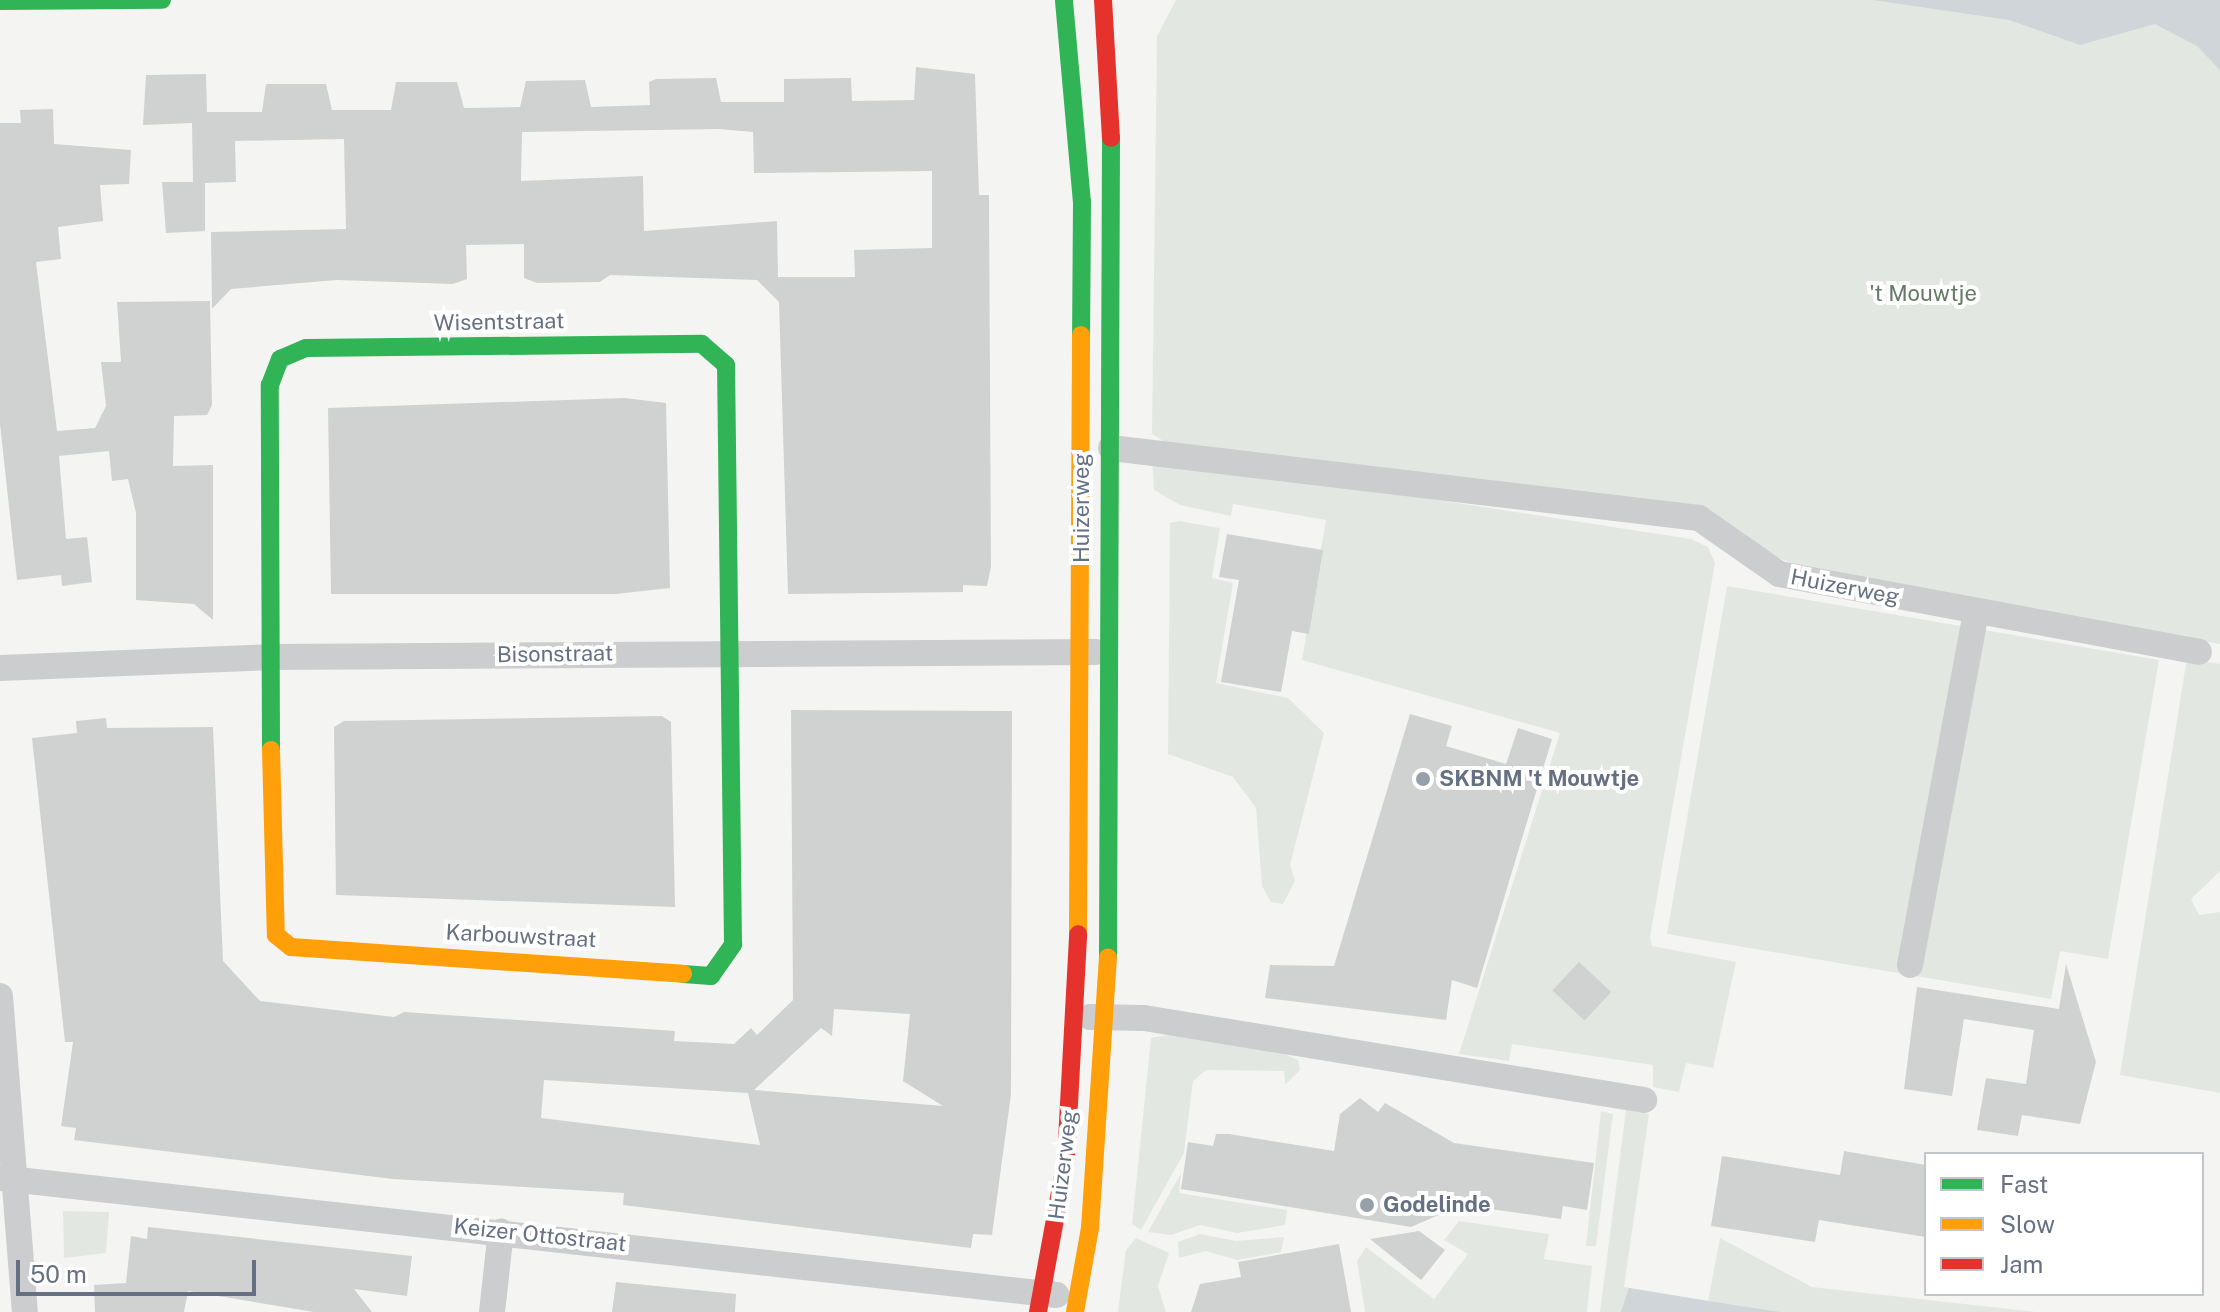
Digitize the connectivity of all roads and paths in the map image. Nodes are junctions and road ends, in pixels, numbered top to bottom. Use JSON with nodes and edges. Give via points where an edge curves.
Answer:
{"nodes":[{"id":1,"x":162,"y":0,"type":"edge"},
{"id":2,"x":1064,"y":0,"type":"edge"},
{"id":3,"x":1091,"y":0,"type":"edge"},
{"id":4,"x":1103,"y":0,"type":"edge"},
{"id":5,"x":0,"y":1,"type":"edge"},
{"id":6,"x":93,"y":1,"type":"edge"},
{"id":7,"x":1111,"y":448,"type":"junction"},
{"id":8,"x":1976,"y":612,"type":"junction"},
{"id":9,"x":729,"y":652,"type":"junction"},
{"id":10,"x":1081,"y":652,"type":"junction"},
{"id":11,"x":2199,"y":652,"type":"dead end"},
{"id":12,"x":1110,"y":653,"type":"junction"},
{"id":13,"x":269,"y":657,"type":"junction"},
{"id":14,"x":0,"y":668,"type":"edge"},
{"id":15,"x":1910,"y":965,"type":"dead end"},
{"id":16,"x":0,"y":996,"type":"edge"},
{"id":17,"x":1078,"y":1017,"type":"junction"},
{"id":18,"x":1108,"y":1017,"type":"junction"},
{"id":19,"x":1644,"y":1100,"type":"dead end"},
{"id":20,"x":9,"y":1177,"type":"edge"},
{"id":21,"x":501,"y":1231,"type":"junction"},
{"id":22,"x":1041,"y":1302,"type":"edge"},
{"id":23,"x":25,"y":1312,"type":"edge"},
{"id":24,"x":492,"y":1312,"type":"edge"},
{"id":25,"x":1074,"y":1312,"type":"edge"}],
"edges":[{"from":1,"to":6,"type":"main road"},
{"from":2,"to":3,"type":"main road"},
{"from":2,"to":10,"type":"main road","name":"Huizerweg","via":[[1082,202]]},
{"from":4,"to":7,"type":"main road","name":"Huizerweg","via":[[1114,202]]},
{"from":5,"to":6,"type":"main road"},
{"from":7,"to":8,"type":"street","name":"Huizerweg","via":[[1699,518],[1779,574]]},
{"from":7,"to":12,"type":"main road","name":"Huizerweg"},
{"from":8,"to":11,"type":"street","name":"Huizerweg"},
{"from":8,"to":15,"type":"street"},
{"from":9,"to":10,"type":"street","name":"Bisonstraat"},
{"from":9,"to":13,"type":"street","name":"Bisonstraat"},
{"from":9,"to":13,"type":"main road","name":"Wisentstraat","via":[[726,365],[702,344],[369,347],[306,348],[280,359],[270,385]]},
{"from":9,"to":13,"type":"main road","name":"Karbouwstraat","via":[[733,944],[711,976],[291,947],[276,935]]},
{"from":10,"to":12,"type":"street","name":"Bisonstraat"},
{"from":10,"to":17,"type":"main road","name":"Huizerweg"},
{"from":12,"to":18,"type":"main road","name":"Huizerweg"},
{"from":13,"to":14,"type":"street","name":"Bisonstraat"},
{"from":16,"to":20,"type":"street"},
{"from":17,"to":18,"type":"street"},
{"from":17,"to":22,"type":"main road","name":"Huizerweg","via":[[1066,1159]]},
{"from":18,"to":19,"type":"street"},
{"from":18,"to":25,"type":"main road","name":"Huizerweg","via":[[1090,1228]]},
{"from":20,"to":21,"type":"street","name":"Keizer Ottostraat"},
{"from":20,"to":23,"type":"street"},
{"from":21,"to":22,"type":"street","name":"Keizer Ottostraat"},
{"from":21,"to":24,"type":"street"},
{"from":22,"to":25,"type":"street","name":"Keizer Ottostraat","via":[[1065,1300]]}]}
